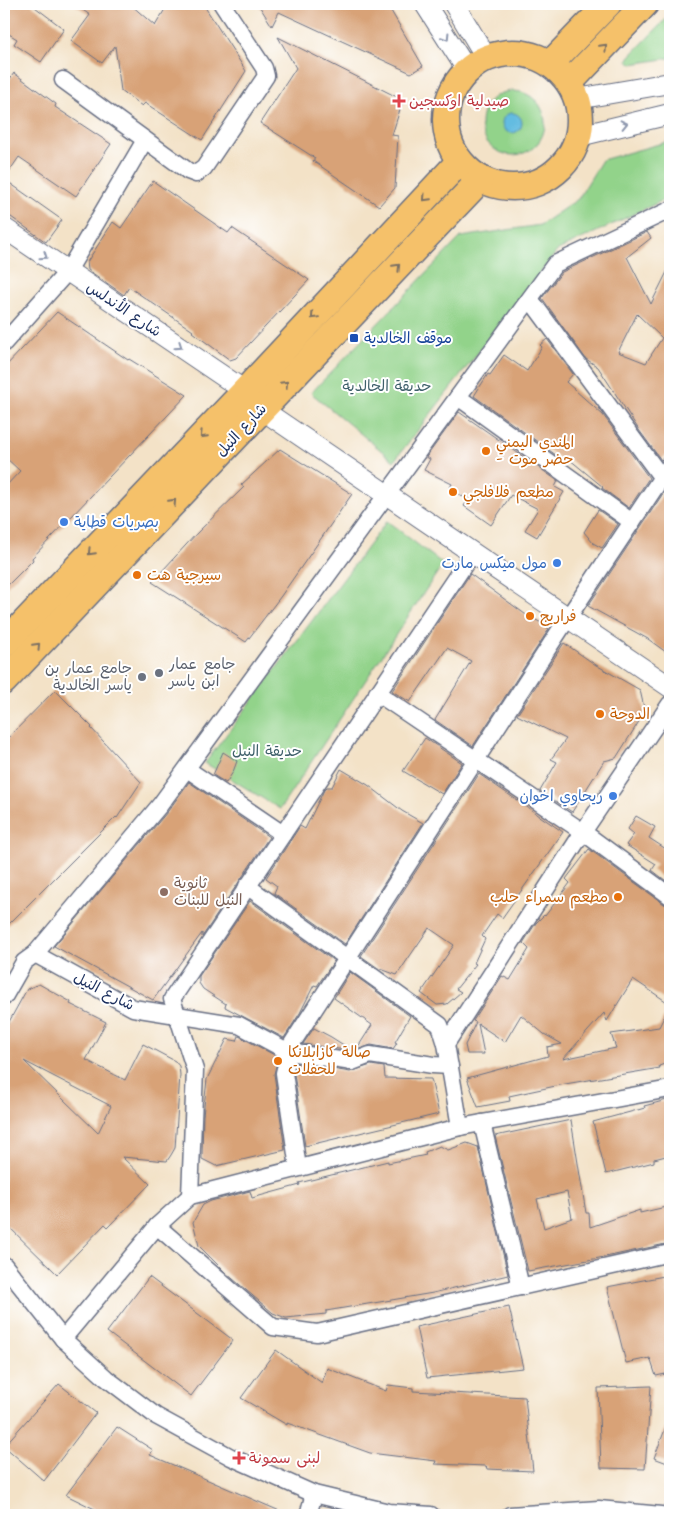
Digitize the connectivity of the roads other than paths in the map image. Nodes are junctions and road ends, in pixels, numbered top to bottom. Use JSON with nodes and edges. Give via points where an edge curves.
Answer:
{"nodes":[{"id":1,"x":222,"y":4,"type":"edge"},
{"id":2,"x":425,"y":4,"type":"edge"},
{"id":3,"x":454,"y":4,"type":"edge"},
{"id":4,"x":608,"y":4,"type":"edge"},
{"id":5,"x":644,"y":4,"type":"edge"},
{"id":6,"x":476,"y":63,"type":"junction"},
{"id":7,"x":551,"y":63,"type":"junction"},
{"id":8,"x":63,"y":80,"type":"dead end"},
{"id":9,"x":670,"y":83,"type":"edge"},
{"id":10,"x":574,"y":91,"type":"junction"},
{"id":11,"x":670,"y":114,"type":"edge"},
{"id":12,"x":579,"y":136,"type":"junction"},
{"id":13,"x":145,"y":140,"type":"junction"},
{"id":14,"x":459,"y":162,"type":"junction"},
{"id":15,"x":480,"y":180,"type":"junction"},
{"id":16,"x":670,"y":210,"type":"edge"},
{"id":17,"x":4,"y":228,"type":"edge"},
{"id":18,"x":68,"y":271,"type":"junction"},
{"id":19,"x":530,"y":299,"type":"junction"},
{"id":20,"x":4,"y":343,"type":"edge"},
{"id":21,"x":458,"y":397,"type":"junction"},
{"id":22,"x":253,"y":400,"type":"junction"},
{"id":23,"x":666,"y":472,"type":"edge"},
{"id":24,"x":387,"y":494,"type":"junction"},
{"id":25,"x":632,"y":522,"type":"junction"},
{"id":26,"x":473,"y":552,"type":"junction"},
{"id":27,"x":569,"y":616,"type":"junction"},
{"id":28,"x":4,"y":644,"type":"edge"},
{"id":29,"x":4,"y":681,"type":"edge"},
{"id":30,"x":670,"y":687,"type":"edge"},
{"id":31,"x":377,"y":693,"type":"junction"},
{"id":32,"x":670,"y":704,"type":"edge"},
{"id":33,"x":476,"y":760,"type":"junction"},
{"id":34,"x":187,"y":769,"type":"junction"},
{"id":35,"x":583,"y":832,"type":"junction"},
{"id":36,"x":282,"y":834,"type":"junction"},
{"id":37,"x":247,"y":886,"type":"junction"},
{"id":38,"x":670,"y":896,"type":"edge"},
{"id":39,"x":35,"y":954,"type":"junction"},
{"id":40,"x":348,"y":958,"type":"junction"},
{"id":41,"x":4,"y":997,"type":"edge"},
{"id":42,"x":177,"y":1015,"type":"junction"},
{"id":43,"x":446,"y":1044,"type":"junction"},
{"id":44,"x":290,"y":1052,"type":"junction"},
{"id":45,"x":450,"y":1066,"type":"junction"},
{"id":46,"x":670,"y":1089,"type":"edge"},
{"id":47,"x":482,"y":1123,"type":"junction"},
{"id":48,"x":460,"y":1127,"type":"junction"},
{"id":49,"x":298,"y":1168,"type":"junction"},
{"id":50,"x":190,"y":1196,"type":"junction"},
{"id":51,"x":157,"y":1226,"type":"junction"},
{"id":52,"x":670,"y":1253,"type":"edge"},
{"id":53,"x":4,"y":1265,"type":"edge"},
{"id":54,"x":521,"y":1287,"type":"junction"},
{"id":55,"x":63,"y":1338,"type":"junction"},
{"id":56,"x":314,"y":1494,"type":"junction"},
{"id":57,"x":308,"y":1515,"type":"edge"},
{"id":58,"x":430,"y":1515,"type":"edge"},
{"id":59,"x":510,"y":1515,"type":"edge"},
{"id":60,"x":661,"y":1515,"type":"edge"}],
"edges":[{"from":1,"to":13,"type":"street","via":[[264,68],[266,76],[262,85],[204,168],[196,174]]},
{"from":2,"to":6,"type":"street","one_way":true},
{"from":3,"to":6,"type":"street"},
{"from":4,"to":7,"type":"main road"},
{"from":10,"to":5,"type":"main road","one_way":true},
{"from":6,"to":7,"type":"main road","via":[[509,52],[527,53]]},
{"from":6,"to":14,"type":"main road","via":[[450,92],[445,116],[447,139]]},
{"from":7,"to":10,"type":"main road"},
{"from":8,"to":13,"type":"street"},
{"from":9,"to":10,"type":"street"},
{"from":10,"to":12,"type":"main road","via":[[580,110]]},
{"from":12,"to":11,"type":"street","one_way":true},
{"from":12,"to":15,"type":"main road","via":[[564,164],[547,178],[528,186],[507,188]]},
{"from":13,"to":18,"type":"street"},
{"from":14,"to":15,"type":"main road"},
{"from":14,"to":22,"type":"main road","name":"شارع النيل","one_way":true},
{"from":22,"to":15,"type":"main road","name":"شارع النيل","one_way":true},
{"from":16,"to":19,"type":"street","via":[[555,264]]},
{"from":17,"to":18,"type":"street","name":"شارع الأندلس","one_way":true},
{"from":18,"to":20,"type":"street"},
{"from":18,"to":22,"type":"street","name":"شارع الأندلس","one_way":true},
{"from":19,"to":21,"type":"street"},
{"from":19,"to":23,"type":"street"},
{"from":21,"to":24,"type":"street"},
{"from":21,"to":25,"type":"street"},
{"from":22,"to":24,"type":"street","name":"شارع الأندلس"},
{"from":22,"to":28,"type":"main road","name":"شارع النيل","one_way":true},
{"from":29,"to":22,"type":"main road","name":"شارع النيل","one_way":true},
{"from":23,"to":25,"type":"street"},
{"from":24,"to":26,"type":"street","name":"شارع الأندلس"},
{"from":24,"to":34,"type":"street"},
{"from":25,"to":27,"type":"street"},
{"from":26,"to":27,"type":"street","name":"شارع الأندلس"},
{"from":26,"to":31,"type":"street"},
{"from":27,"to":30,"type":"street","name":"شارع الأندلس"},
{"from":27,"to":33,"type":"street"},
{"from":31,"to":33,"type":"street"},
{"from":31,"to":36,"type":"street"},
{"from":32,"to":35,"type":"street"},
{"from":33,"to":35,"type":"street"},
{"from":33,"to":40,"type":"street"},
{"from":34,"to":36,"type":"street"},
{"from":34,"to":39,"type":"street"},
{"from":35,"to":38,"type":"street"},
{"from":35,"to":43,"type":"street"},
{"from":36,"to":37,"type":"street"},
{"from":37,"to":40,"type":"street"},
{"from":37,"to":42,"type":"street","via":[[172,999]]},
{"from":39,"to":41,"type":"street","via":[[24,962]]},
{"from":39,"to":42,"type":"street","name":"شارع النيل","via":[[133,1008]]},
{"from":40,"to":43,"type":"street","via":[[440,1024]]},
{"from":40,"to":44,"type":"street","via":[[291,1045]]},
{"from":42,"to":44,"type":"street","name":"شارع النيل","via":[[239,1025]]},
{"from":42,"to":50,"type":"street","via":[[195,1070]]},
{"from":43,"to":45,"type":"street"},
{"from":44,"to":45,"type":"street","name":"شارع النيل","via":[[352,1062],[370,1055]]},
{"from":44,"to":49,"type":"street","via":[[284,1074]]},
{"from":45,"to":48,"type":"street"},
{"from":46,"to":47,"type":"street"},
{"from":47,"to":48,"type":"street"},
{"from":47,"to":54,"type":"street"},
{"from":48,"to":49,"type":"street"},
{"from":49,"to":50,"type":"street"},
{"from":50,"to":51,"type":"street"},
{"from":51,"to":54,"type":"street","via":[[273,1327],[317,1333]]},
{"from":51,"to":55,"type":"street"},
{"from":52,"to":54,"type":"street"},
{"from":53,"to":55,"type":"street"},
{"from":55,"to":56,"type":"street","via":[[106,1378],[156,1416],[231,1457]]},
{"from":56,"to":57,"type":"street"},
{"from":56,"to":58,"type":"street","via":[[389,1512]]},
{"from":59,"to":60,"type":"street","via":[[599,1509]]}]}
